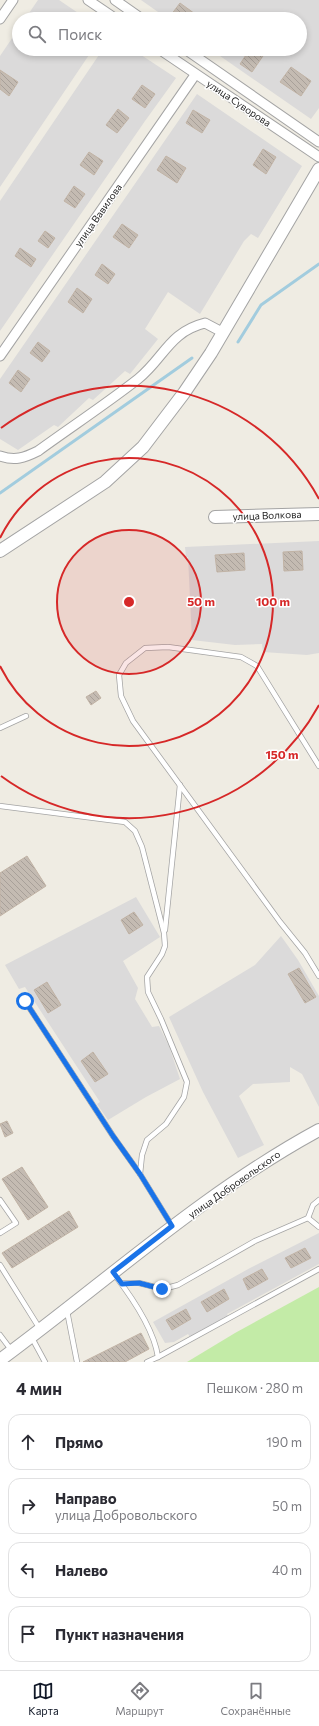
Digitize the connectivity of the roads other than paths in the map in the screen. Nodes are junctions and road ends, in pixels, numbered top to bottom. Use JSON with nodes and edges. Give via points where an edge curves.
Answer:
{"nodes":[{"id":1,"x":13,"y":0,"type":"edge"},
{"id":2,"x":88,"y":0,"type":"edge"},
{"id":3,"x":115,"y":0,"type":"edge"},
{"id":4,"x":106,"y":12,"type":"edge"},
{"id":5,"x":132,"y":12,"type":"edge"},
{"id":6,"x":0,"y":19,"type":"edge"},
{"id":7,"x":169,"y":56,"type":"edge"},
{"id":8,"x":196,"y":56,"type":"edge"},
{"id":9,"x":195,"y":75,"type":"junction"},
{"id":10,"x":319,"y":142,"type":"edge"},
{"id":11,"x":319,"y":157,"type":"edge"},
{"id":12,"x":319,"y":169,"type":"edge"},
{"id":13,"x":222,"y":332,"type":"junction"},
{"id":14,"x":0,"y":356,"type":"edge"},
{"id":15,"x":0,"y":456,"type":"edge"},
{"id":16,"x":319,"y":514,"type":"edge"},
{"id":17,"x":215,"y":517,"type":"dead end"},
{"id":18,"x":0,"y":551,"type":"edge"},
{"id":19,"x":26,"y":716,"type":"dead end"},
{"id":20,"x":0,"y":728,"type":"edge"},
{"id":21,"x":319,"y":766,"type":"edge"},
{"id":22,"x":180,"y":785,"type":"junction"},
{"id":23,"x":0,"y":806,"type":"edge"},
{"id":24,"x":164,"y":933,"type":"junction"},
{"id":25,"x":319,"y":976,"type":"edge"},
{"id":26,"x":25,"y":1001,"type":"dead end"},
{"id":27,"x":319,"y":1130,"type":"edge"},
{"id":28,"x":140,"y":1174,"type":"junction"},
{"id":29,"x":0,"y":1200,"type":"edge"},
{"id":30,"x":319,"y":1200,"type":"edge"},
{"id":31,"x":308,"y":1218,"type":"junction"},
{"id":32,"x":172,"y":1226,"type":"junction"},
{"id":33,"x":319,"y":1228,"type":"edge"},
{"id":34,"x":0,"y":1233,"type":"edge"},
{"id":35,"x":0,"y":1265,"type":"edge"},
{"id":36,"x":319,"y":1269,"type":"edge"},
{"id":37,"x":113,"y":1272,"type":"junction"},
{"id":38,"x":122,"y":1284,"type":"junction"},
{"id":39,"x":67,"y":1308,"type":"junction"},
{"id":40,"x":40,"y":1329,"type":"junction"},
{"id":41,"x":0,"y":1335,"type":"edge"},
{"id":42,"x":31,"y":1337,"type":"junction"},
{"id":43,"x":12,"y":1351,"type":"junction"},
{"id":44,"x":158,"y":1357,"type":"junction"},
{"id":45,"x":0,"y":1360,"type":"edge"},
{"id":46,"x":45,"y":1362,"type":"edge"},
{"id":47,"x":77,"y":1362,"type":"edge"},
{"id":48,"x":147,"y":1362,"type":"edge"}],
"edges":[{"from":1,"to":6,"type":"street"},
{"from":2,"to":4,"type":"street"},
{"from":3,"to":5,"type":"street"},
{"from":7,"to":9,"type":"street","name":"улица Суворова"},
{"from":8,"to":10,"type":"street","name":"улица Суворова"},
{"from":9,"to":11,"type":"street","name":"улица Суворова"},
{"from":9,"to":14,"type":"street","name":"улица Вавилова"},
{"from":12,"to":13,"type":"street"},
{"from":13,"to":15,"type":"street","via":[[205,323],[184,331],[172,340],[139,378],[38,452],[21,459]]},
{"from":13,"to":18,"type":"street","via":[[184,394],[143,447],[126,464],[105,482]]},
{"from":16,"to":17,"type":"street","name":"улица Волкова"},
{"from":19,"to":20,"type":"lane"},
{"from":21,"to":22,"type":"lane","via":[[257,666],[241,657],[168,647],[145,648],[126,663],[119,675],[121,696],[133,721]]},
{"from":22,"to":24,"type":"lane"},
{"from":22,"to":25,"type":"lane","via":[[305,953]]},
{"from":23,"to":24,"type":"lane","via":[[124,822],[135,831],[142,847]]},
{"from":24,"to":28,"type":"lane","via":[[165,946],[162,954],[147,977],[148,992],[187,1082],[184,1097],[166,1124],[147,1140]]},
{"from":26,"to":28,"type":"lane"},
{"from":27,"to":32,"type":"street","name":"улица Добровольского","via":[[282,1150]]},
{"from":28,"to":32,"type":"lane"},
{"from":29,"to":34,"type":"lane","via":[[16,1223]]},
{"from":30,"to":31,"type":"lane","via":[[313,1205]]},
{"from":31,"to":33,"type":"lane"},
{"from":31,"to":38,"type":"lane","via":[[255,1241],[178,1285],[162,1289],[139,1283]]},
{"from":32,"to":37,"type":"street","name":"улица Добровольского"},
{"from":35,"to":40,"type":"lane"},
{"from":36,"to":44,"type":"lane"},
{"from":37,"to":38,"type":"lane"},
{"from":37,"to":39,"type":"street","name":"улица Добровольского"},
{"from":38,"to":44,"type":"lane","via":[[146,1323],[156,1344]]},
{"from":39,"to":40,"type":"street","name":"улица Добровольского"},
{"from":39,"to":47,"type":"lane"},
{"from":40,"to":42,"type":"street","name":"улица Добровольского"},
{"from":41,"to":43,"type":"lane"},
{"from":42,"to":43,"type":"street","name":"улица Добровольского"},
{"from":42,"to":46,"type":"lane"},
{"from":43,"to":45,"type":"street","name":"улица Добровольского"},
{"from":44,"to":48,"type":"lane"}]}
